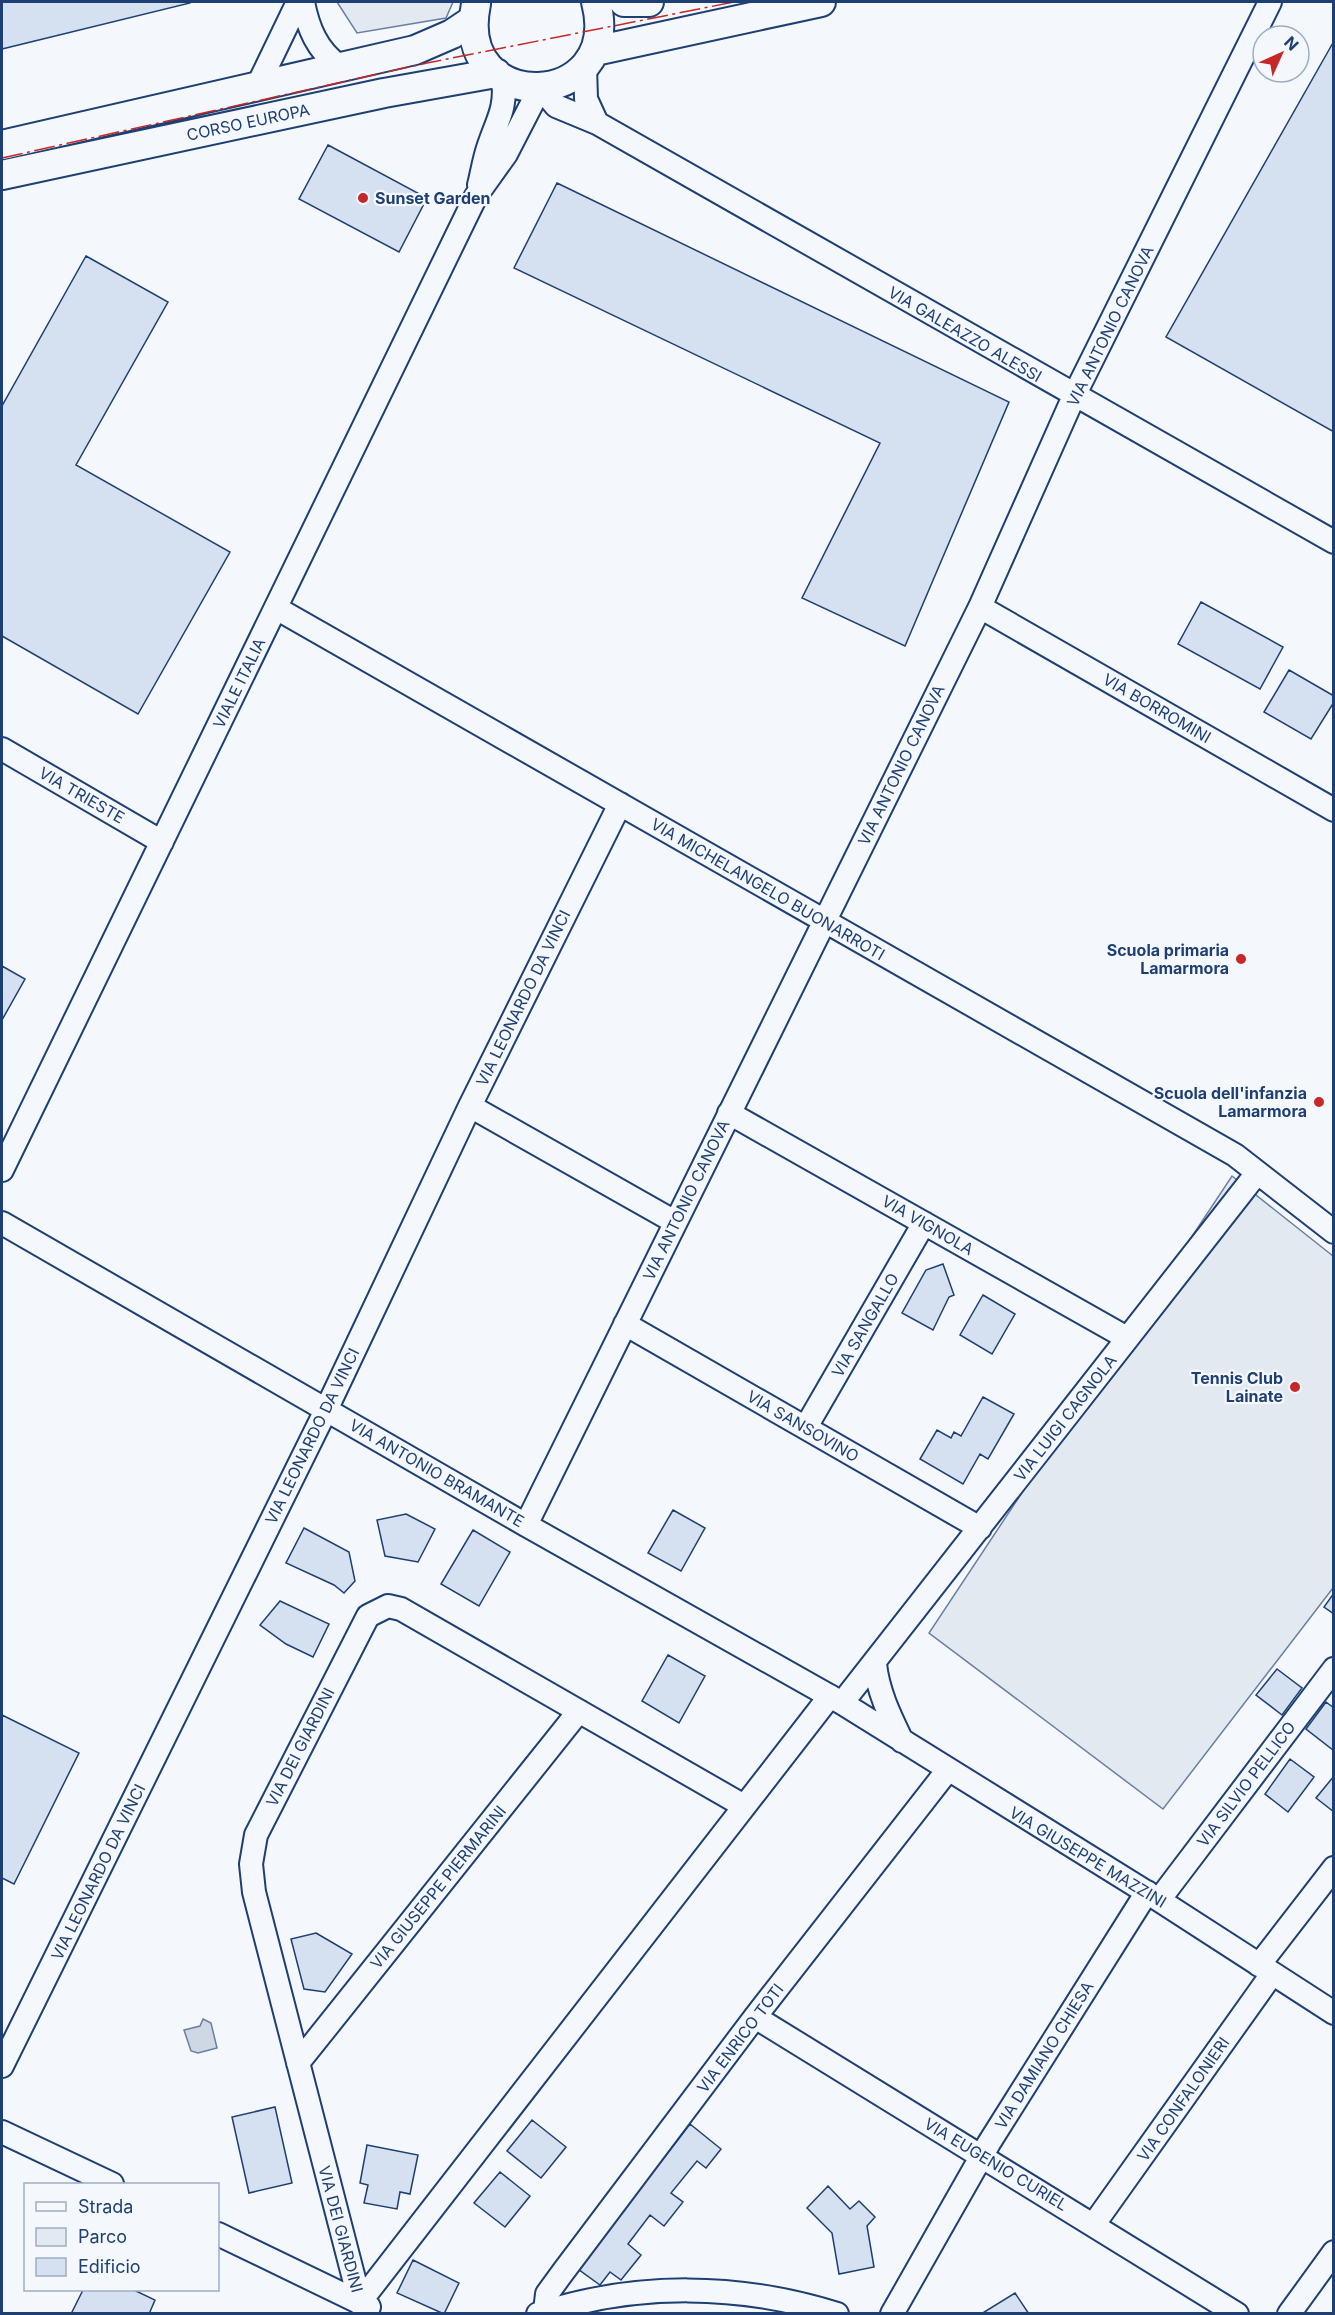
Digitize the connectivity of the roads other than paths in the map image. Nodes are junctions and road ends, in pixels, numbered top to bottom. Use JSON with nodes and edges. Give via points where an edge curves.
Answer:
{"nodes":[{"id":1,"x":298,"y":2,"type":"edge"},
{"id":2,"x":303,"y":2,"type":"edge"},
{"id":3,"x":596,"y":2,"type":"edge"},
{"id":4,"x":624,"y":2,"type":"edge"},
{"id":5,"x":649,"y":2,"type":"edge"},
{"id":6,"x":821,"y":2,"type":"edge"},
{"id":7,"x":1270,"y":2,"type":"edge"},
{"id":8,"x":475,"y":11,"type":"edge"},
{"id":9,"x":590,"y":58,"type":"junction"},
{"id":10,"x":339,"y":66,"type":"junction"},
{"id":11,"x":499,"y":76,"type":"junction"},
{"id":12,"x":258,"y":85,"type":"junction"},
{"id":13,"x":540,"y":88,"type":"junction"},
{"id":14,"x":597,"y":123,"type":"junction"},
{"id":15,"x":2,"y":145,"type":"edge"},
{"id":16,"x":2,"y":176,"type":"edge"},
{"id":17,"x":477,"y":196,"type":"junction"},
{"id":18,"x":1074,"y":396,"type":"junction"},
{"id":19,"x":1334,"y":542,"type":"edge"},
{"id":20,"x":980,"y":607,"type":"junction"},
{"id":21,"x":276,"y":608,"type":"junction"},
{"id":22,"x":2,"y":749,"type":"edge"},
{"id":23,"x":620,"y":804,"type":"junction"},
{"id":24,"x":1334,"y":810,"type":"edge"},
{"id":25,"x":162,"y":842,"type":"junction"},
{"id":26,"x":824,"y":921,"type":"junction"},
{"id":27,"x":470,"y":1107,"type":"junction"},
{"id":28,"x":729,"y":1113,"type":"junction"},
{"id":29,"x":2,"y":1170,"type":"edge"},
{"id":30,"x":1257,"y":1173,"type":"junction"},
{"id":31,"x":675,"y":1222,"type":"junction"},
{"id":32,"x":2,"y":1223,"type":"edge"},
{"id":33,"x":924,"y":1223,"type":"junction"},
{"id":34,"x":1334,"y":1232,"type":"edge"},
{"id":35,"x":625,"y":1324,"type":"junction"},
{"id":36,"x":1127,"y":1338,"type":"junction"},
{"id":37,"x":327,"y":1408,"type":"junction"},
{"id":38,"x":806,"y":1427,"type":"junction"},
{"id":39,"x":526,"y":1525,"type":"junction"},
{"id":40,"x":980,"y":1528,"type":"junction"},
{"id":41,"x":874,"y":1664,"type":"junction"},
{"id":42,"x":1334,"y":1669,"type":"edge"},
{"id":43,"x":836,"y":1700,"type":"junction"},
{"id":44,"x":579,"y":1711,"type":"junction"},
{"id":45,"x":903,"y":1742,"type":"junction"},
{"id":46,"x":947,"y":1771,"type":"junction"},
{"id":47,"x":744,"y":1806,"type":"junction"},
{"id":48,"x":1334,"y":1868,"type":"edge"},
{"id":49,"x":1153,"y":1896,"type":"junction"},
{"id":50,"x":1265,"y":1970,"type":"junction"},
{"id":51,"x":1334,"y":2013,"type":"edge"},
{"id":52,"x":755,"y":2017,"type":"junction"},
{"id":53,"x":298,"y":2063,"type":"junction"},
{"id":54,"x":2,"y":2066,"type":"edge"},
{"id":55,"x":2,"y":2132,"type":"edge"},
{"id":56,"x":981,"y":2155,"type":"junction"},
{"id":57,"x":110,"y":2183,"type":"edge"},
{"id":58,"x":1094,"y":2224,"type":"junction"},
{"id":59,"x":219,"y":2235,"type":"edge"},
{"id":60,"x":1334,"y":2252,"type":"edge"},
{"id":61,"x":363,"y":2308,"type":"edge"},
{"id":62,"x":541,"y":2312,"type":"edge"},
{"id":63,"x":381,"y":2313,"type":"edge"},
{"id":64,"x":837,"y":2313,"type":"edge"},
{"id":65,"x":892,"y":2313,"type":"edge"},
{"id":66,"x":1237,"y":2313,"type":"edge"},
{"id":67,"x":1289,"y":2313,"type":"edge"}],
"edges":[{"from":1,"to":12,"type":"street"},
{"from":2,"to":10,"type":"street","via":[[312,34]]},
{"from":3,"to":9,"type":"main road","via":[[600,33]]},
{"from":4,"to":5,"type":"main road"},
{"from":6,"to":9,"type":"main road"},
{"from":7,"to":18,"type":"street","name":"VIA ANTONIO CANOVA"},
{"from":8,"to":10,"type":"main road","name":"CORSO EUROPA","via":[[452,34],[415,50]]},
{"from":8,"to":11,"type":"main road","via":[[478,49]]},
{"from":9,"to":13,"type":"main road","via":[[556,86]]},
{"from":9,"to":14,"type":"street","via":[[586,99]]},
{"from":10,"to":12,"type":"main road","name":"CORSO EUROPA"},
{"from":11,"to":13,"type":"main road","via":[[520,86]]},
{"from":11,"to":16,"type":"main road","name":"CORSO EUROPA","via":[[384,93]]},
{"from":11,"to":17,"type":"street","name":"VIALE ITALIA","via":[[506,98],[488,148]]},
{"from":12,"to":15,"type":"main road","name":"CORSO EUROPA"},
{"from":13,"to":14,"type":"street","name":"VIA GALEAZZO ALESSI","via":[[555,106]]},
{"from":13,"to":17,"type":"street","name":"VIALE ITALIA","via":[[507,154]]},
{"from":14,"to":18,"type":"street","name":"VIA GALEAZZO ALESSI"},
{"from":17,"to":21,"type":"street","name":"VIALE ITALIA"},
{"from":18,"to":19,"type":"street","name":"VIA GALEAZZO ALESSI"},
{"from":18,"to":20,"type":"street","name":"VIA ANTONIO CANOVA"},
{"from":20,"to":24,"type":"street","name":"VIA BORROMINI"},
{"from":20,"to":26,"type":"street","name":"VIA ANTONIO CANOVA"},
{"from":21,"to":23,"type":"street","name":"VIA MICHELANGELO BUONARROTI"},
{"from":21,"to":25,"type":"street","name":"VIALE ITALIA"},
{"from":22,"to":25,"type":"street","name":"VIA TRIESTE"},
{"from":23,"to":26,"type":"street","name":"VIA MICHELANGELO BUONARROTI"},
{"from":23,"to":27,"type":"street","name":"VIA LEONARDO DA VINCI"},
{"from":25,"to":29,"type":"street","name":"VIALE ITALIA"},
{"from":26,"to":28,"type":"street","name":"VIA ANTONIO CANOVA"},
{"from":26,"to":30,"type":"street","name":"VIA MICHELANGELO BUONARROTI","via":[[1235,1155]]},
{"from":27,"to":31,"type":"street"},
{"from":27,"to":37,"type":"street","name":"VIA LEONARDO DA VINCI"},
{"from":28,"to":31,"type":"street","name":"VIA ANTONIO CANOVA"},
{"from":28,"to":33,"type":"street","name":"VIA VIGNOLA"},
{"from":30,"to":34,"type":"street","name":"VIA MICHELANGELO BUONARROTI"},
{"from":30,"to":36,"type":"street","name":"VIA LUIGI CAGNOLA"},
{"from":31,"to":35,"type":"street","name":"VIA ANTONIO CANOVA"},
{"from":32,"to":37,"type":"street","name":"VIA ANTONIO BRAMANTE"},
{"from":33,"to":36,"type":"street","name":"VIA VIGNOLA"},
{"from":33,"to":38,"type":"street","name":"VIA SANGALLO"},
{"from":35,"to":38,"type":"street","name":"VIA SANSOVINO"},
{"from":35,"to":39,"type":"street","name":"VIA ANTONIO CANOVA"},
{"from":36,"to":40,"type":"street","name":"VIA LUIGI CAGNOLA"},
{"from":37,"to":39,"type":"street","name":"VIA ANTONIO BRAMANTE"},
{"from":37,"to":54,"type":"street","name":"VIA LEONARDO DA VINCI"},
{"from":38,"to":40,"type":"street","name":"VIA SANSOVINO"},
{"from":39,"to":43,"type":"street","name":"VIA ANTONIO BRAMANTE"},
{"from":40,"to":41,"type":"street","name":"VIA LUIGI CAGNOLA"},
{"from":41,"to":43,"type":"street","name":"VIA LUIGI CAGNOLA"},
{"from":41,"to":45,"type":"street","via":[[886,1710]]},
{"from":42,"to":49,"type":"street","name":"VIA SILVIO PELLICO"},
{"from":43,"to":45,"type":"street","name":"VIA GIUSEPPE MAZZINI"},
{"from":43,"to":47,"type":"street","name":"VIA LUIGI CAGNOLA"},
{"from":44,"to":47,"type":"street","name":"VIA DEI GIARDINI"},
{"from":44,"to":53,"type":"street","name":"VIA GIUSEPPE PIERMARINI"},
{"from":44,"to":53,"type":"street","name":"VIA DEI GIARDINI","via":[[401,1608],[388,1606],[368,1616],[256,1835],[251,1864],[254,1892]]},
{"from":45,"to":46,"type":"street","name":"VIA GIUSEPPE MAZZINI"},
{"from":46,"to":49,"type":"street","name":"VIA GIUSEPPE MAZZINI"},
{"from":46,"to":52,"type":"street","name":"VIA ENRICO TOTI"},
{"from":47,"to":61,"type":"street","name":"VIA LUIGI CAGNOLA"},
{"from":48,"to":50,"type":"street","name":"VIA CONFALONIERI"},
{"from":49,"to":50,"type":"street","name":"VIA GIUSEPPE MAZZINI"},
{"from":49,"to":56,"type":"street","name":"VIA DAMIANO CHIESA"},
{"from":50,"to":51,"type":"street","name":"VIA GIUSEPPE MAZZINI"},
{"from":50,"to":58,"type":"street","name":"VIA CONFALONIERI"},
{"from":52,"to":56,"type":"street","name":"VIA EUGENIO CURIEL"},
{"from":52,"to":62,"type":"street","name":"VIA ENRICO TOTI","via":[[547,2294]]},
{"from":53,"to":61,"type":"street","name":"VIA DEI GIARDINI"},
{"from":55,"to":57,"type":"street"},
{"from":56,"to":58,"type":"street","name":"VIA EUGENIO CURIEL"},
{"from":56,"to":65,"type":"street","name":"VIA DAMIANO CHIESA"},
{"from":58,"to":66,"type":"street","name":"VIA EUGENIO CURIEL"},
{"from":59,"to":61,"type":"street"},
{"from":60,"to":67,"type":"street"},
{"from":61,"to":63,"type":"street"},
{"from":62,"to":64,"type":"street","via":[[636,2291],[683,2288],[797,2302]]}]}
